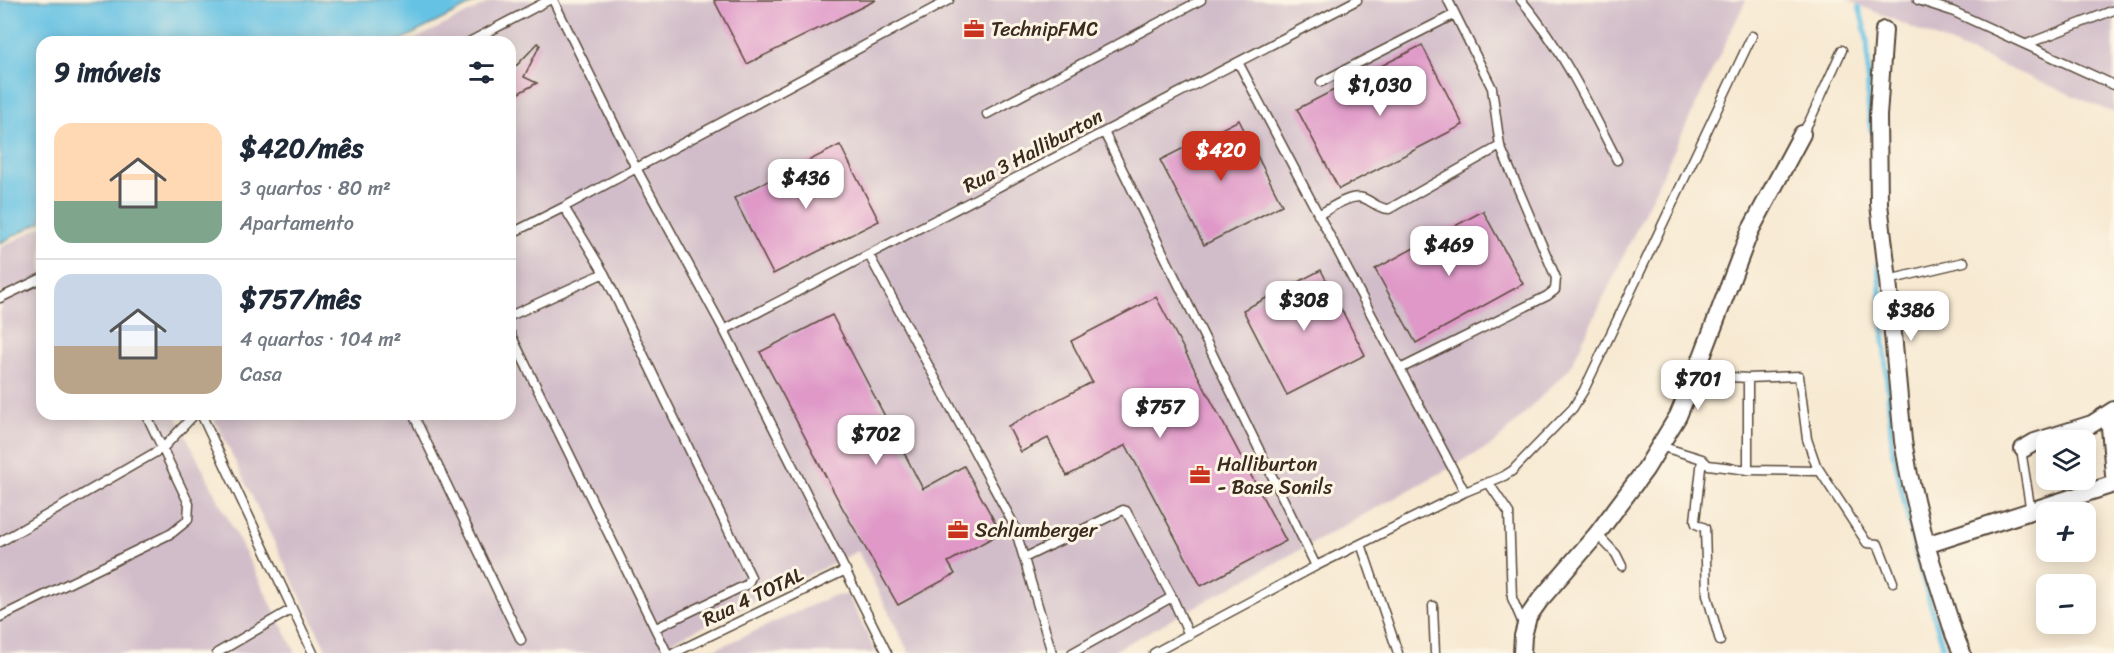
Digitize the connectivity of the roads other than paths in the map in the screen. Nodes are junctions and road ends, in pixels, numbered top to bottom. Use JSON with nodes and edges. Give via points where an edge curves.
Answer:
{"nodes":[{"id":1,"x":551,"y":0,"type":"edge"},
{"id":2,"x":949,"y":0,"type":"edge"},
{"id":3,"x":1201,"y":0,"type":"edge"},
{"id":4,"x":1356,"y":0,"type":"edge"},
{"id":5,"x":1448,"y":0,"type":"edge"},
{"id":6,"x":1521,"y":0,"type":"edge"},
{"id":7,"x":1918,"y":0,"type":"edge"},
{"id":8,"x":2114,"y":10,"type":"edge"},
{"id":9,"x":1455,"y":14,"type":"junction"},
{"id":10,"x":1884,"y":30,"type":"dead end"},
{"id":11,"x":481,"y":36,"type":"edge"},
{"id":12,"x":1752,"y":36,"type":"dead end"},
{"id":13,"x":2027,"y":44,"type":"junction"},
{"id":14,"x":1842,"y":50,"type":"dead end"},
{"id":15,"x":1238,"y":62,"type":"junction"},
{"id":16,"x":1321,"y":82,"type":"dead end"},
{"id":17,"x":2114,"y":85,"type":"edge"},
{"id":18,"x":987,"y":114,"type":"dead end"},
{"id":19,"x":1104,"y":132,"type":"junction"},
{"id":20,"x":1802,"y":134,"type":"joint"},
{"id":21,"x":1500,"y":146,"type":"junction"},
{"id":22,"x":1617,"y":160,"type":"dead end"},
{"id":23,"x":636,"y":168,"type":"junction"},
{"id":24,"x":564,"y":207,"type":"junction"},
{"id":25,"x":1318,"y":215,"type":"junction"},
{"id":26,"x":516,"y":231,"type":"edge"},
{"id":27,"x":868,"y":255,"type":"junction"},
{"id":28,"x":1964,"y":262,"type":"dead end"},
{"id":29,"x":604,"y":273,"type":"junction"},
{"id":30,"x":1888,"y":280,"type":"junction"},
{"id":31,"x":36,"y":281,"type":"edge"},
{"id":32,"x":0,"y":298,"type":"edge"},
{"id":33,"x":516,"y":313,"type":"edge"},
{"id":34,"x":724,"y":330,"type":"junction"},
{"id":35,"x":516,"y":345,"type":"edge"},
{"id":36,"x":1400,"y":369,"type":"junction"},
{"id":37,"x":1695,"y":375,"type":"junction"},
{"id":38,"x":1748,"y":378,"type":"junction"},
{"id":39,"x":2111,"y":412,"type":"edge"},
{"id":40,"x":149,"y":420,"type":"edge"},
{"id":41,"x":189,"y":420,"type":"edge"},
{"id":42,"x":204,"y":420,"type":"edge"},
{"id":43,"x":415,"y":420,"type":"edge"},
{"id":44,"x":1660,"y":446,"type":"junction"},
{"id":45,"x":163,"y":448,"type":"junction"},
{"id":46,"x":2023,"y":449,"type":"joint"},
{"id":47,"x":1702,"y":459,"type":"junction"},
{"id":48,"x":1748,"y":470,"type":"junction"},
{"id":49,"x":1819,"y":471,"type":"junction"},
{"id":50,"x":2114,"y":475,"type":"edge"},
{"id":51,"x":1488,"y":482,"type":"junction"},
{"id":52,"x":2114,"y":484,"type":"edge"},
{"id":53,"x":1465,"y":492,"type":"junction"},
{"id":54,"x":2031,"y":512,"type":"junction"},
{"id":55,"x":1597,"y":534,"type":"junction"},
{"id":56,"x":0,"y":542,"type":"edge"},
{"id":57,"x":1361,"y":544,"type":"junction"},
{"id":58,"x":1926,"y":545,"type":"junction"},
{"id":59,"x":1024,"y":558,"type":"junction"},
{"id":60,"x":1316,"y":566,"type":"junction"},
{"id":61,"x":1622,"y":566,"type":"dead end"},
{"id":62,"x":846,"y":570,"type":"junction"},
{"id":63,"x":1893,"y":582,"type":"dead end"},
{"id":64,"x":1172,"y":597,"type":"junction"},
{"id":65,"x":1433,"y":606,"type":"dead end"},
{"id":66,"x":292,"y":609,"type":"junction"},
{"id":67,"x":0,"y":618,"type":"edge"},
{"id":68,"x":656,"y":628,"type":"junction"},
{"id":69,"x":1525,"y":629,"type":"junction"},
{"id":70,"x":1189,"y":635,"type":"junction"},
{"id":71,"x":521,"y":640,"type":"dead end"},
{"id":72,"x":1720,"y":641,"type":"dead end"},
{"id":73,"x":679,"y":652,"type":"edge"},
{"id":74,"x":217,"y":653,"type":"edge"},
{"id":75,"x":313,"y":653,"type":"edge"},
{"id":76,"x":667,"y":653,"type":"edge"},
{"id":77,"x":887,"y":653,"type":"edge"},
{"id":78,"x":1052,"y":653,"type":"edge"},
{"id":79,"x":1072,"y":653,"type":"edge"},
{"id":80,"x":1154,"y":653,"type":"edge"},
{"id":81,"x":1398,"y":653,"type":"edge"},
{"id":82,"x":1435,"y":653,"type":"edge"},
{"id":83,"x":1522,"y":653,"type":"edge"},
{"id":84,"x":1962,"y":653,"type":"edge"}],
"edges":[{"from":1,"to":11,"type":"lane"},
{"from":1,"to":23,"type":"lane"},
{"from":2,"to":23,"type":"lane"},
{"from":3,"to":18,"type":"lane"},
{"from":4,"to":15,"type":"lane","name":"Rua 3 Halliburton"},
{"from":5,"to":9,"type":"lane"},
{"from":6,"to":22,"type":"lane","via":[[1542,25]]},
{"from":7,"to":13,"type":"lane"},
{"from":8,"to":13,"type":"lane"},
{"from":9,"to":16,"type":"lane"},
{"from":9,"to":21,"type":"lane","via":[[1492,88]]},
{"from":10,"to":30,"type":"street","via":[[1878,116],[1879,204]]},
{"from":12,"to":51,"type":"lane","via":[[1584,390],[1573,408],[1512,471]]},
{"from":13,"to":17,"type":"lane"},
{"from":14,"to":20,"type":"lane"},
{"from":15,"to":19,"type":"lane","name":"Rua 3 Halliburton"},
{"from":15,"to":25,"type":"lane"},
{"from":19,"to":27,"type":"lane","name":"Rua 3 Halliburton"},
{"from":19,"to":60,"type":"lane"},
{"from":20,"to":37,"type":"street","via":[[1750,231]]},
{"from":21,"to":25,"type":"lane","via":[[1389,209],[1355,197]]},
{"from":21,"to":36,"type":"lane","via":[[1557,278],[1555,290]]},
{"from":23,"to":24,"type":"lane"},
{"from":23,"to":34,"type":"lane"},
{"from":24,"to":26,"type":"lane"},
{"from":24,"to":29,"type":"lane"},
{"from":25,"to":36,"type":"lane"},
{"from":27,"to":34,"type":"lane","name":"Rua 3 Halliburton"},
{"from":27,"to":59,"type":"lane","via":[[1014,525]]},
{"from":28,"to":30,"type":"lane"},
{"from":29,"to":33,"type":"lane"},
{"from":29,"to":68,"type":"lane","via":[[752,577],[748,584]]},
{"from":30,"to":58,"type":"street","via":[[1903,441]]},
{"from":31,"to":32,"type":"lane"},
{"from":34,"to":62,"type":"lane"},
{"from":35,"to":68,"type":"lane"},
{"from":36,"to":53,"type":"lane"},
{"from":37,"to":38,"type":"lane"},
{"from":37,"to":44,"type":"street"},
{"from":38,"to":48,"type":"lane"},
{"from":38,"to":49,"type":"lane","via":[[1799,376],[1807,440]]},
{"from":39,"to":46,"type":"street","via":[[2082,428]]},
{"from":39,"to":50,"type":"street"},
{"from":40,"to":45,"type":"lane"},
{"from":41,"to":45,"type":"lane"},
{"from":42,"to":66,"type":"lane"},
{"from":43,"to":71,"type":"lane"},
{"from":44,"to":47,"type":"lane"},
{"from":44,"to":55,"type":"street"},
{"from":45,"to":56,"type":"lane"},
{"from":45,"to":67,"type":"lane","via":[[189,504],[188,520],[172,533]]},
{"from":46,"to":54,"type":"lane"},
{"from":47,"to":48,"type":"lane","via":[[1708,465]]},
{"from":47,"to":72,"type":"lane","via":[[1695,521],[1705,528],[1707,595]]},
{"from":48,"to":49,"type":"lane"},
{"from":49,"to":63,"type":"lane","via":[[1867,543],[1878,544]]},
{"from":51,"to":53,"type":"lane"},
{"from":51,"to":69,"type":"lane","via":[[1509,513],[1512,598]]},
{"from":52,"to":54,"type":"street"},
{"from":53,"to":57,"type":"lane"},
{"from":54,"to":58,"type":"street"},
{"from":55,"to":61,"type":"lane"},
{"from":55,"to":69,"type":"street","via":[[1540,600]]},
{"from":57,"to":60,"type":"lane"},
{"from":57,"to":81,"type":"lane"},
{"from":58,"to":84,"type":"street"},
{"from":59,"to":64,"type":"lane","via":[[1123,510]]},
{"from":59,"to":78,"type":"lane"},
{"from":60,"to":70,"type":"lane"},
{"from":62,"to":73,"type":"lane","name":"Rua 4 TOTAL"},
{"from":62,"to":77,"type":"lane"},
{"from":64,"to":70,"type":"lane"},
{"from":64,"to":79,"type":"lane"},
{"from":65,"to":82,"type":"lane"},
{"from":66,"to":74,"type":"lane"},
{"from":66,"to":75,"type":"lane"},
{"from":68,"to":76,"type":"lane"},
{"from":69,"to":83,"type":"street"},
{"from":70,"to":80,"type":"lane"}]}
